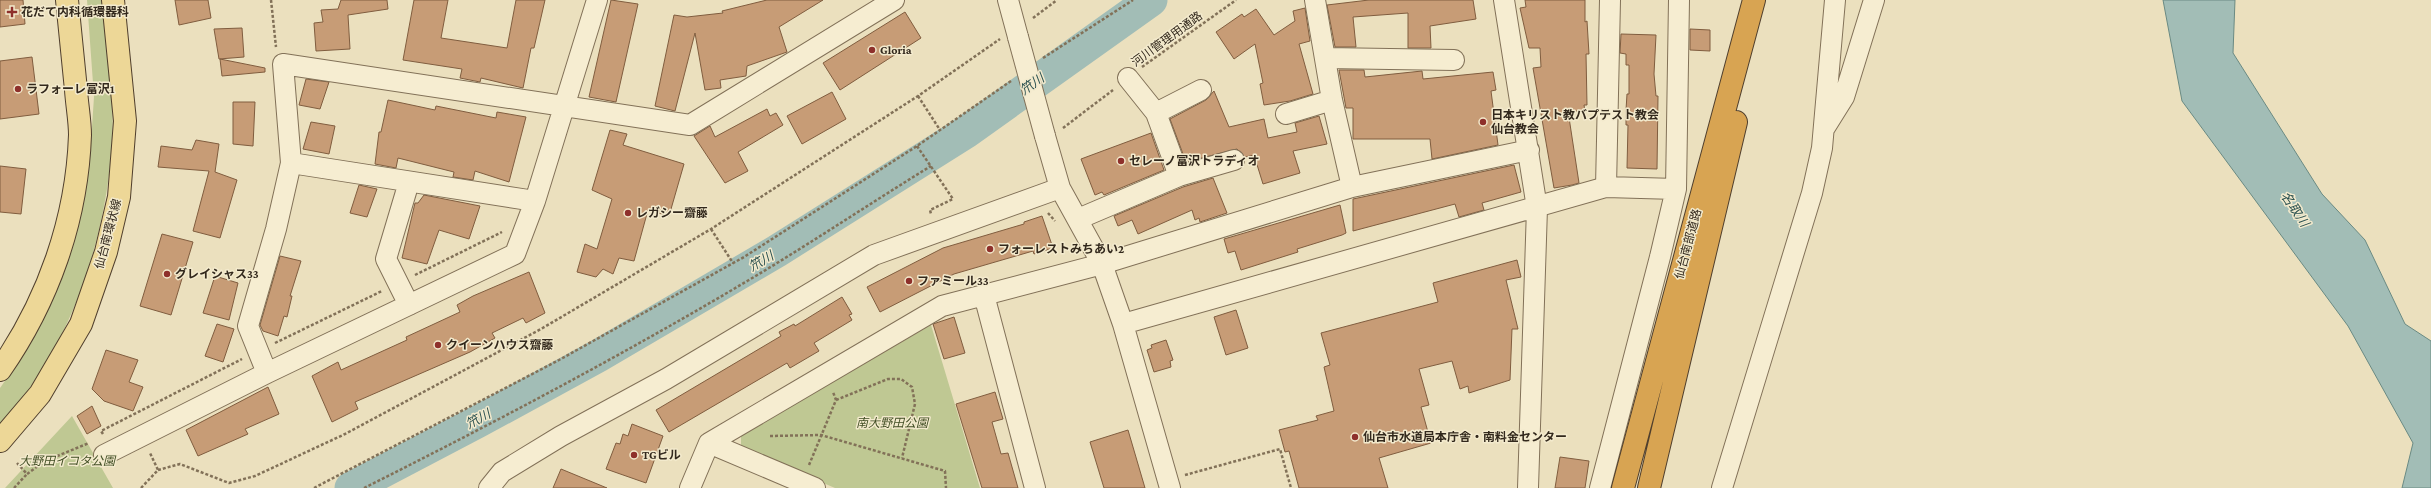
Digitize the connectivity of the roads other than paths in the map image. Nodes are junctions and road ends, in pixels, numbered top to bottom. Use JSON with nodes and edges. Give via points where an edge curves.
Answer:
{"nodes":[{"id":1,"x":67,"y":0,"type":"edge"},
{"id":2,"x":113,"y":0,"type":"edge"},
{"id":3,"x":597,"y":0,"type":"edge"},
{"id":4,"x":894,"y":0,"type":"edge"},
{"id":5,"x":1008,"y":0,"type":"edge"},
{"id":6,"x":1315,"y":0,"type":"edge"},
{"id":7,"x":1504,"y":0,"type":"edge"},
{"id":8,"x":1610,"y":0,"type":"edge"},
{"id":9,"x":1679,"y":0,"type":"edge"},
{"id":10,"x":1754,"y":0,"type":"edge"},
{"id":11,"x":1765,"y":0,"type":"edge"},
{"id":12,"x":1835,"y":0,"type":"edge"},
{"id":13,"x":1874,"y":0,"type":"edge"},
{"id":14,"x":1326,"y":58,"type":"junction"},
{"id":15,"x":1454,"y":60,"type":"dead end"},
{"id":16,"x":1128,"y":78,"type":"road end"},
{"id":17,"x":1201,"y":90,"type":"dead end"},
{"id":18,"x":1332,"y":100,"type":"junction"},
{"id":19,"x":564,"y":105,"type":"junction"},
{"id":20,"x":1156,"y":113,"type":"junction"},
{"id":21,"x":1286,"y":114,"type":"dead end"},
{"id":22,"x":1823,"y":131,"type":"junction"},
{"id":23,"x":1529,"y":150,"type":"junction"},
{"id":24,"x":1234,"y":160,"type":"dead end"},
{"id":25,"x":291,"y":163,"type":"junction"},
{"id":26,"x":1188,"y":173,"type":"junction"},
{"id":27,"x":409,"y":182,"type":"junction"},
{"id":28,"x":1352,"y":187,"type":"junction"},
{"id":29,"x":1606,"y":187,"type":"junction"},
{"id":30,"x":1060,"y":188,"type":"junction"},
{"id":31,"x":1676,"y":189,"type":"junction"},
{"id":32,"x":535,"y":201,"type":"junction"},
{"id":33,"x":1537,"y":208,"type":"junction"},
{"id":34,"x":1078,"y":218,"type":"junction"},
{"id":35,"x":1102,"y":264,"type":"junction"},
{"id":36,"x":984,"y":295,"type":"junction"},
{"id":37,"x":409,"y":305,"type":"junction"},
{"id":38,"x":1123,"y":324,"type":"junction"},
{"id":39,"x":0,"y":370,"type":"edge"},
{"id":40,"x":268,"y":373,"type":"junction"},
{"id":41,"x":0,"y":441,"type":"edge"},
{"id":42,"x":709,"y":443,"type":"junction"},
{"id":43,"x":98,"y":445,"type":"road end"},
{"id":44,"x":1175,"y":482,"type":"edge"},
{"id":45,"x":489,"y":488,"type":"edge"},
{"id":46,"x":690,"y":488,"type":"edge"},
{"id":47,"x":815,"y":488,"type":"edge"},
{"id":48,"x":1035,"y":488,"type":"edge"},
{"id":49,"x":1528,"y":488,"type":"edge"},
{"id":50,"x":1600,"y":488,"type":"edge"},
{"id":51,"x":1623,"y":488,"type":"edge"},
{"id":52,"x":1649,"y":488,"type":"edge"},
{"id":53,"x":1722,"y":488,"type":"edge"}],
"edges":[{"from":1,"to":39,"type":"main road","via":[[80,134],[76,178],[68,221],[53,273],[35,312]]},
{"from":2,"to":41,"type":"main road","name":"仙台南環状線","via":[[125,121],[119,197],[106,252],[81,324],[40,394]]},
{"from":3,"to":19,"type":"street"},
{"from":4,"to":19,"type":"street","via":[[690,125]]},
{"from":5,"to":30,"type":"street","bridge":true,"via":[[1012,36],[1051,135]]},
{"from":6,"to":14,"type":"street"},
{"from":7,"to":23,"type":"street"},
{"from":8,"to":29,"type":"street"},
{"from":9,"to":31,"type":"street"},
{"from":10,"to":51,"type":"highway","name":"仙台南部道路"},
{"from":11,"to":52,"type":"highway","name":"仙台南部道路"},
{"from":12,"to":22,"type":"street"},
{"from":13,"to":22,"type":"street","via":[[1844,97]]},
{"from":14,"to":15,"type":"street"},
{"from":14,"to":18,"type":"street"},
{"from":16,"to":20,"type":"street"},
{"from":17,"to":20,"type":"street"},
{"from":18,"to":21,"type":"street"},
{"from":18,"to":28,"type":"street"},
{"from":19,"to":25,"type":"street","via":[[283,64]]},
{"from":19,"to":32,"type":"street"},
{"from":20,"to":26,"type":"street"},
{"from":22,"to":53,"type":"street","via":[[1812,193]]},
{"from":23,"to":28,"type":"street"},
{"from":23,"to":33,"type":"street"},
{"from":24,"to":26,"type":"street"},
{"from":25,"to":27,"type":"street"},
{"from":25,"to":40,"type":"street","via":[[276,228],[248,326]]},
{"from":26,"to":34,"type":"street"},
{"from":27,"to":32,"type":"street"},
{"from":27,"to":37,"type":"street","via":[[386,259]]},
{"from":28,"to":35,"type":"street"},
{"from":29,"to":31,"type":"street"},
{"from":29,"to":33,"type":"street"},
{"from":30,"to":34,"type":"street"},
{"from":30,"to":45,"type":"street","via":[[874,255],[666,379],[561,436],[502,472]]},
{"from":31,"to":50,"type":"street"},
{"from":32,"to":37,"type":"street","via":[[515,254]]},
{"from":33,"to":38,"type":"street"},
{"from":33,"to":49,"type":"street"},
{"from":34,"to":35,"type":"street"},
{"from":35,"to":36,"type":"street"},
{"from":35,"to":38,"type":"street"},
{"from":36,"to":42,"type":"street","via":[[942,306]]},
{"from":36,"to":48,"type":"street"},
{"from":37,"to":40,"type":"street"},
{"from":38,"to":44,"type":"street"},
{"from":40,"to":43,"type":"street","via":[[143,436]]},
{"from":42,"to":46,"type":"street"},
{"from":42,"to":47,"type":"street"}]}
